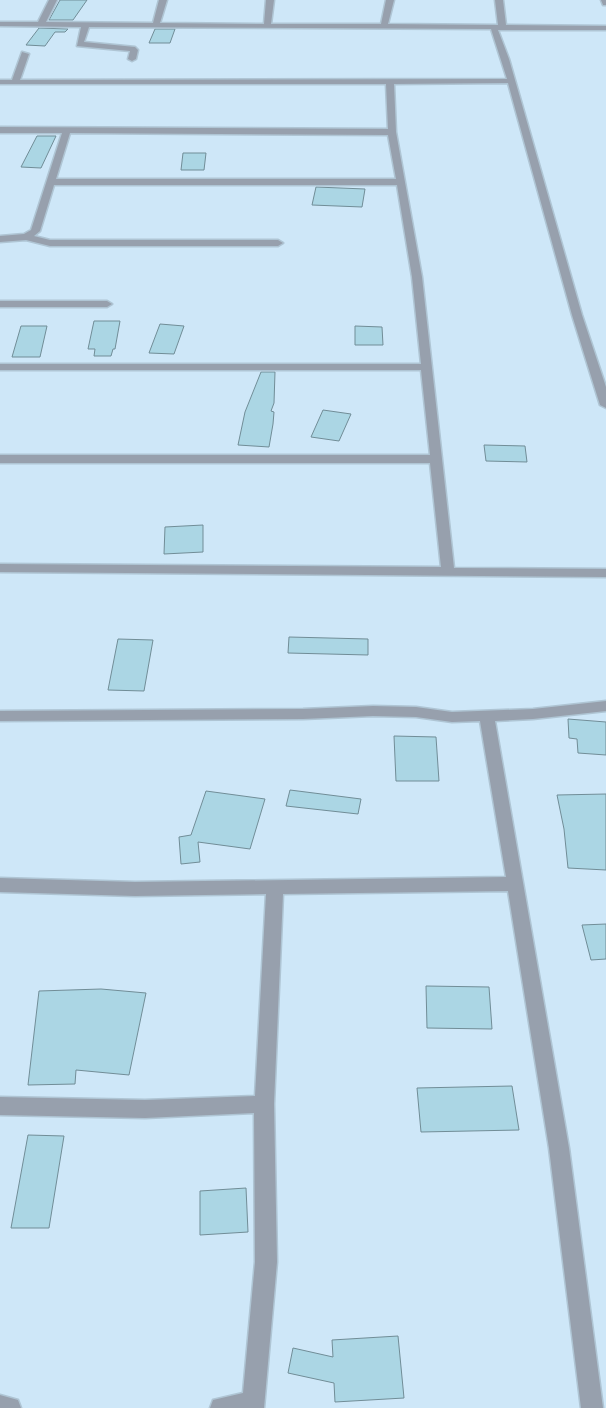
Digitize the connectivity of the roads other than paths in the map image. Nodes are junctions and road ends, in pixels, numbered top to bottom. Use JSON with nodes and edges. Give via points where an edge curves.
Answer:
{"nodes":[{"id":1,"x":53,"y":0,"type":"edge"},
{"id":2,"x":163,"y":0,"type":"edge"},
{"id":3,"x":270,"y":0,"type":"edge"},
{"id":4,"x":390,"y":0,"type":"edge"},
{"id":5,"x":499,"y":0,"type":"edge"},
{"id":6,"x":0,"y":24,"type":"edge"},
{"id":7,"x":41,"y":24,"type":"junction"},
{"id":8,"x":86,"y":24,"type":"junction"},
{"id":9,"x":156,"y":24,"type":"junction"},
{"id":10,"x":266,"y":26,"type":"junction"},
{"id":11,"x":384,"y":26,"type":"junction"},
{"id":12,"x":497,"y":26,"type":"junction"},
{"id":13,"x":606,"y":28,"type":"edge"},
{"id":14,"x":25,"y":54,"type":"dead end"},
{"id":15,"x":132,"y":59,"type":"dead end"},
{"id":16,"x":510,"y":81,"type":"junction"},
{"id":17,"x":0,"y":82,"type":"edge"},
{"id":18,"x":15,"y":82,"type":"junction"},
{"id":19,"x":390,"y":82,"type":"junction"},
{"id":20,"x":0,"y":130,"type":"edge"},
{"id":21,"x":67,"y":130,"type":"junction"},
{"id":22,"x":392,"y":132,"type":"junction"},
{"id":23,"x":50,"y":182,"type":"junction"},
{"id":24,"x":402,"y":182,"type":"junction"},
{"id":25,"x":26,"y":237,"type":"junction"},
{"id":26,"x":0,"y":239,"type":"edge"},
{"id":27,"x":278,"y":243,"type":"dead end"},
{"id":28,"x":0,"y":304,"type":"edge"},
{"id":29,"x":107,"y":304,"type":"dead end"},
{"id":30,"x":426,"y":366,"type":"junction"},
{"id":31,"x":0,"y":367,"type":"edge"},
{"id":32,"x":606,"y":405,"type":"edge"},
{"id":33,"x":0,"y":459,"type":"edge"},
{"id":34,"x":437,"y":459,"type":"junction"},
{"id":35,"x":0,"y":568,"type":"edge"},
{"id":36,"x":448,"y":571,"type":"junction"},
{"id":37,"x":606,"y":573,"type":"edge"},
{"id":38,"x":606,"y":706,"type":"edge"},
{"id":39,"x":0,"y":716,"type":"edge"},
{"id":40,"x":487,"y":716,"type":"junction"},
{"id":41,"x":515,"y":884,"type":"junction"},
{"id":42,"x":0,"y":885,"type":"edge"},
{"id":43,"x":275,"y":887,"type":"junction"},
{"id":44,"x":264,"y":1104,"type":"junction"},
{"id":45,"x":0,"y":1106,"type":"edge"},
{"id":46,"x":0,"y":1406,"type":"edge"},
{"id":47,"x":253,"y":1406,"type":"edge"},
{"id":48,"x":10,"y":1408,"type":"edge"},
{"id":49,"x":221,"y":1408,"type":"edge"},
{"id":50,"x":592,"y":1408,"type":"edge"}],
"edges":[{"from":1,"to":7,"type":"street"},
{"from":2,"to":9,"type":"street"},
{"from":3,"to":10,"type":"street"},
{"from":4,"to":11,"type":"street"},
{"from":5,"to":12,"type":"street"},
{"from":6,"to":7,"type":"street"},
{"from":7,"to":8,"type":"street"},
{"from":8,"to":9,"type":"street"},
{"from":8,"to":15,"type":"street","via":[[80,44],[132,48]]},
{"from":9,"to":10,"type":"street"},
{"from":10,"to":11,"type":"street"},
{"from":11,"to":12,"type":"street"},
{"from":12,"to":13,"type":"street"},
{"from":12,"to":16,"type":"street"},
{"from":14,"to":18,"type":"street"},
{"from":16,"to":19,"type":"street"},
{"from":16,"to":32,"type":"street"},
{"from":17,"to":18,"type":"street"},
{"from":18,"to":19,"type":"street"},
{"from":19,"to":22,"type":"street"},
{"from":20,"to":21,"type":"street"},
{"from":21,"to":22,"type":"street"},
{"from":21,"to":23,"type":"street"},
{"from":22,"to":24,"type":"street"},
{"from":23,"to":24,"type":"street"},
{"from":23,"to":25,"type":"street","via":[[35,231]]},
{"from":24,"to":30,"type":"street","via":[[417,277]]},
{"from":25,"to":26,"type":"street"},
{"from":25,"to":27,"type":"street","via":[[50,244]]},
{"from":28,"to":29,"type":"street"},
{"from":30,"to":31,"type":"street"},
{"from":30,"to":34,"type":"street"},
{"from":33,"to":34,"type":"street"},
{"from":34,"to":36,"type":"street"},
{"from":35,"to":36,"type":"street","via":[[344,573]]},
{"from":36,"to":37,"type":"street"},
{"from":38,"to":40,"type":"street"},
{"from":39,"to":40,"type":"street","via":[[381,711],[452,717]]},
{"from":40,"to":41,"type":"street"},
{"from":41,"to":43,"type":"street"},
{"from":41,"to":50,"type":"street","via":[[583,1323]]},
{"from":42,"to":43,"type":"street","via":[[135,889]]},
{"from":43,"to":44,"type":"street"},
{"from":44,"to":45,"type":"street","via":[[145,1109]]},
{"from":44,"to":47,"type":"street","via":[[266,1262]]},
{"from":46,"to":48,"type":"street"},
{"from":47,"to":49,"type":"street"}]}
